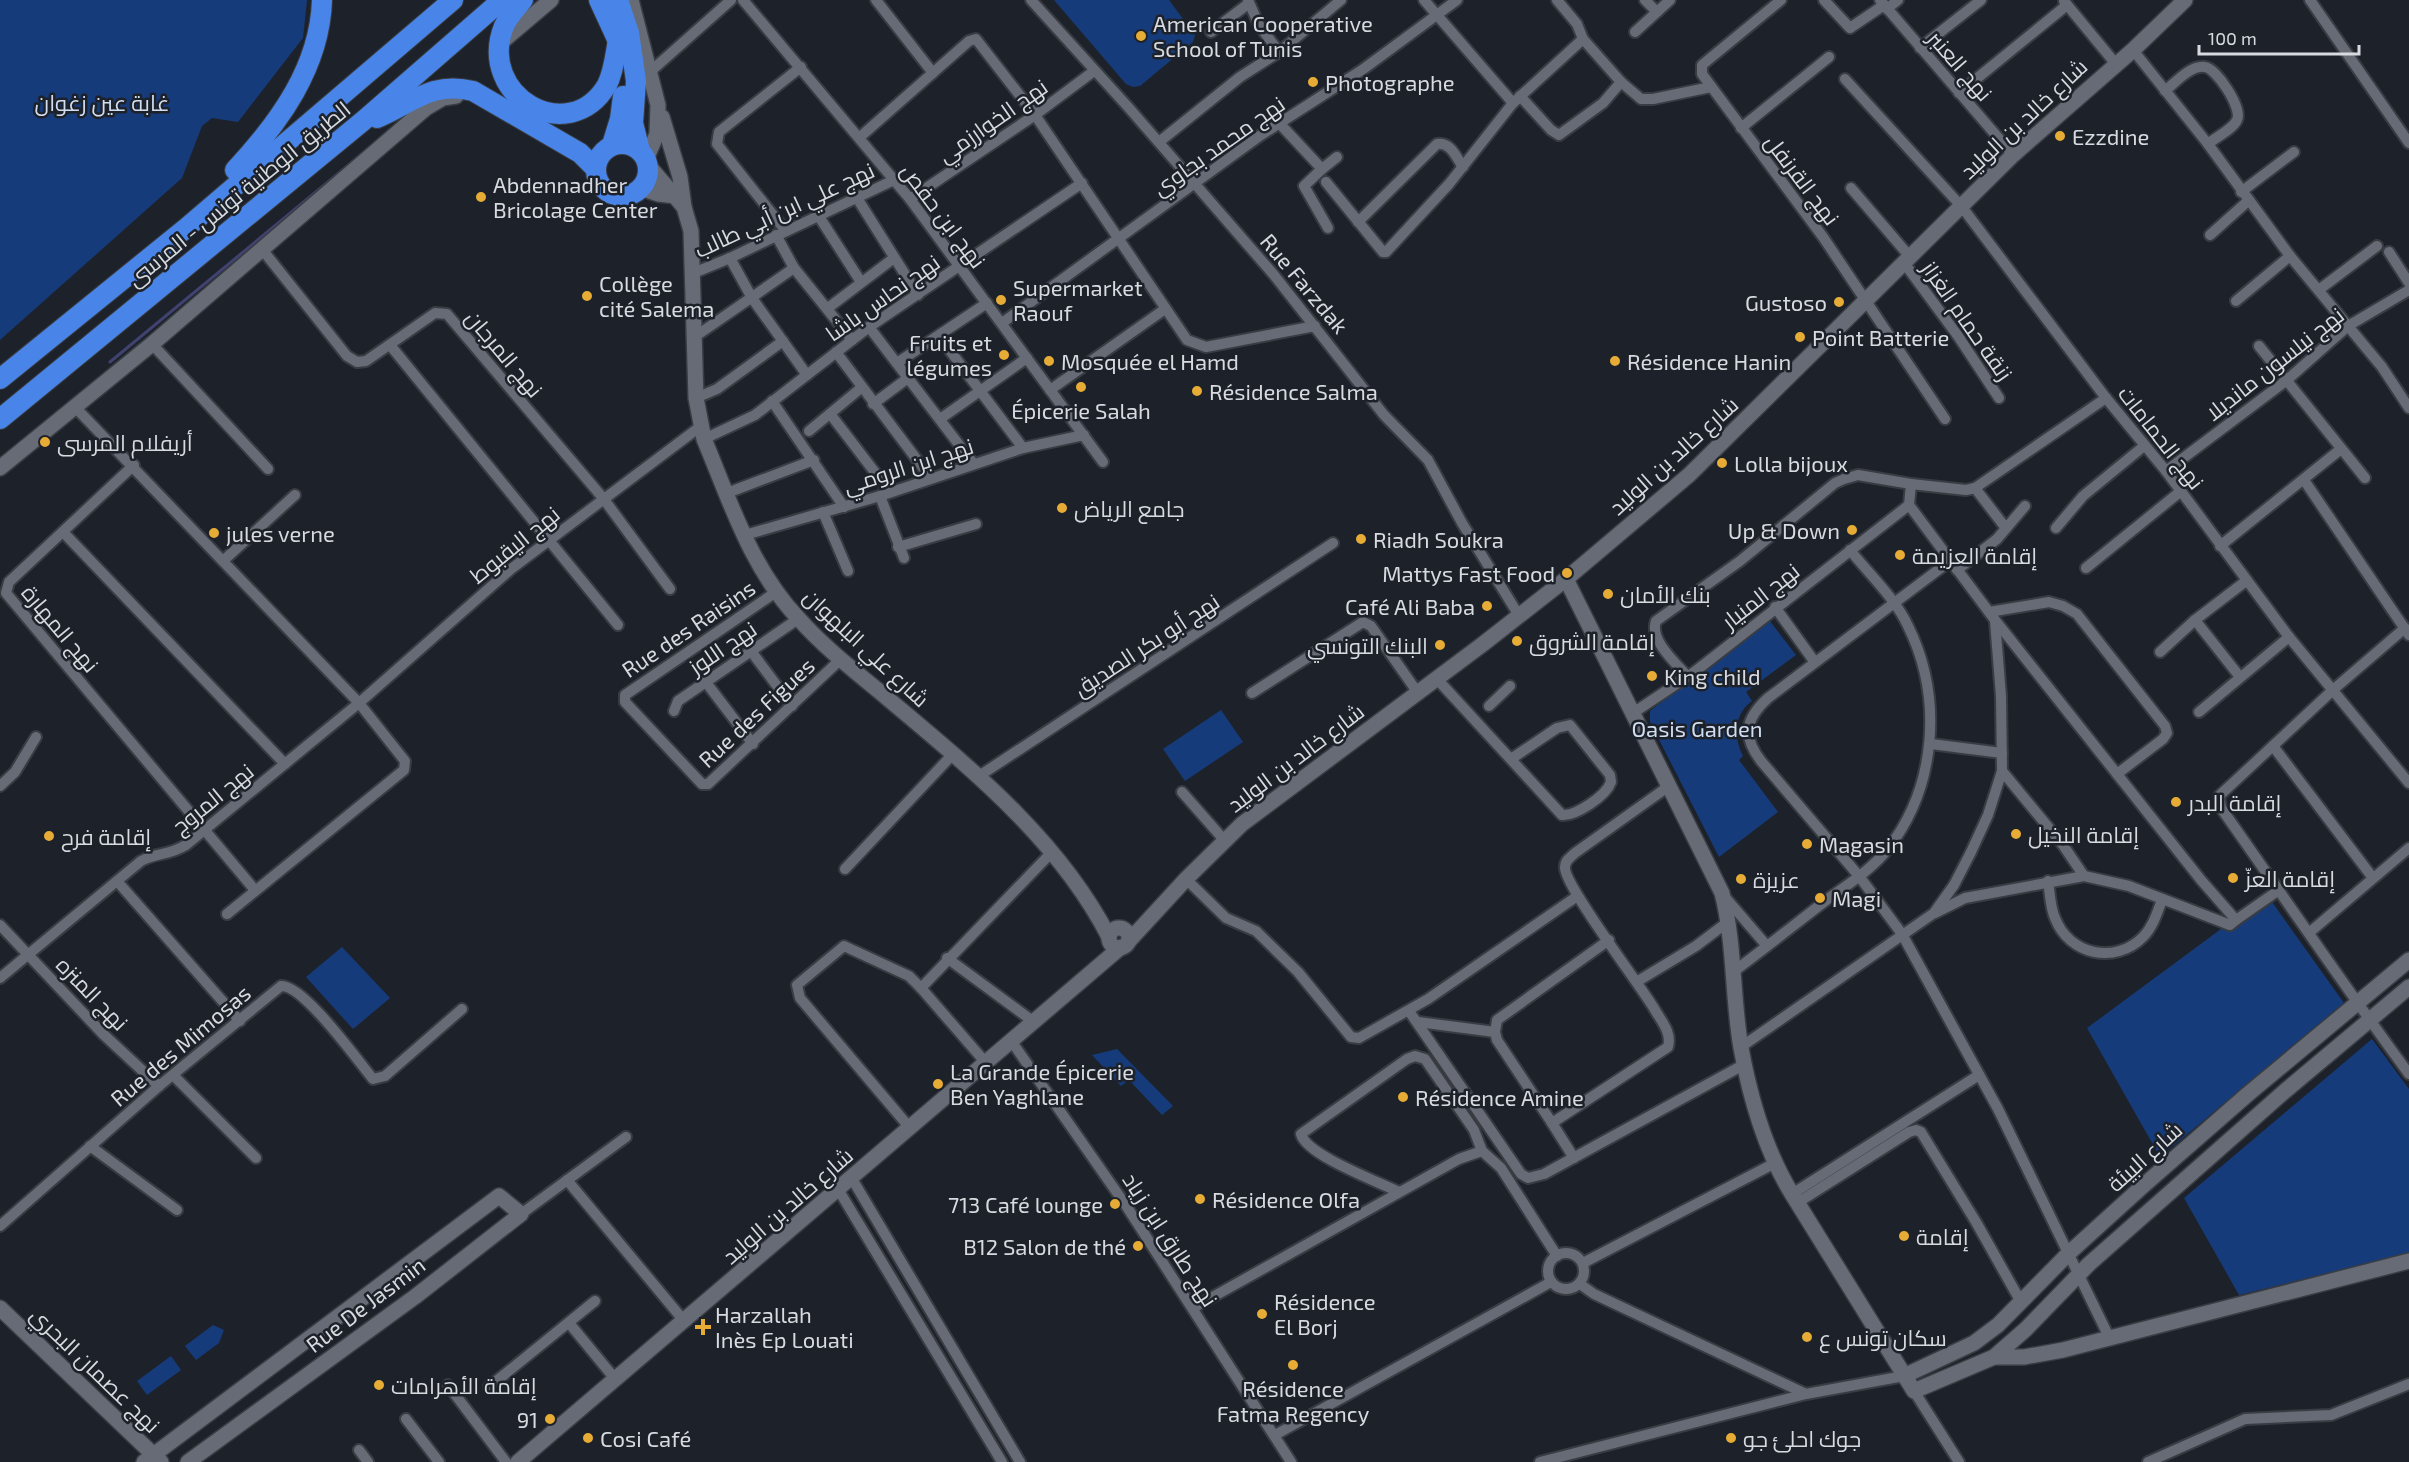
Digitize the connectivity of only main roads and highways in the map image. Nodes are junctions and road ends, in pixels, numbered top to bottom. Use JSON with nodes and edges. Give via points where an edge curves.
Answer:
{"nodes":[{"id":1,"x":322,"y":0,"type":"edge"},
{"id":2,"x":453,"y":0,"type":"edge"},
{"id":3,"x":502,"y":0,"type":"edge"},
{"id":4,"x":523,"y":0,"type":"edge"},
{"id":5,"x":616,"y":6,"type":"edge"},
{"id":6,"x":618,"y":40,"type":"junction"},
{"id":7,"x":363,"y":121,"type":"junction"},
{"id":8,"x":612,"y":145,"type":"junction"},
{"id":9,"x":645,"y":158,"type":"junction"},
{"id":10,"x":596,"y":169,"type":"junction"},
{"id":11,"x":185,"y":229,"type":"junction"},
{"id":12,"x":0,"y":379,"type":"edge"},
{"id":13,"x":0,"y":419,"type":"edge"}],
"edges":[{"from":1,"to":11,"type":"highway","via":[[306,70],[275,125]]},
{"from":2,"to":11,"type":"highway","name":"الطريق الوطنية تونس - المرسى"},
{"from":3,"to":7,"type":"highway","name":"الطريق الوطنية تونس - المرسى"},
{"from":4,"to":6,"type":"highway","via":[[505,24],[499,44],[503,74],[515,95],[532,107],[552,113],[568,112],[595,98],[612,73]]},
{"from":5,"to":6,"type":"highway"},
{"from":5,"to":9,"type":"highway","via":[[629,33],[636,81],[633,123]]},
{"from":6,"to":8,"type":"highway","via":[[624,85]]},
{"from":7,"to":10,"type":"highway","via":[[392,112],[435,89],[461,88],[473,91],[580,153]]},
{"from":7,"to":13,"type":"highway","name":"الطريق الوطنية تونس - المرسى"},
{"from":8,"to":9,"type":"highway","via":[[632,146]]},
{"from":8,"to":10,"type":"highway","via":[[604,151]]},
{"from":9,"to":10,"type":"highway","via":[[645,181],[640,188],[622,196],[612,194],[598,180]]},
{"from":11,"to":12,"type":"highway","name":"الطريق الوطنية تونس - المرسى"}]}
